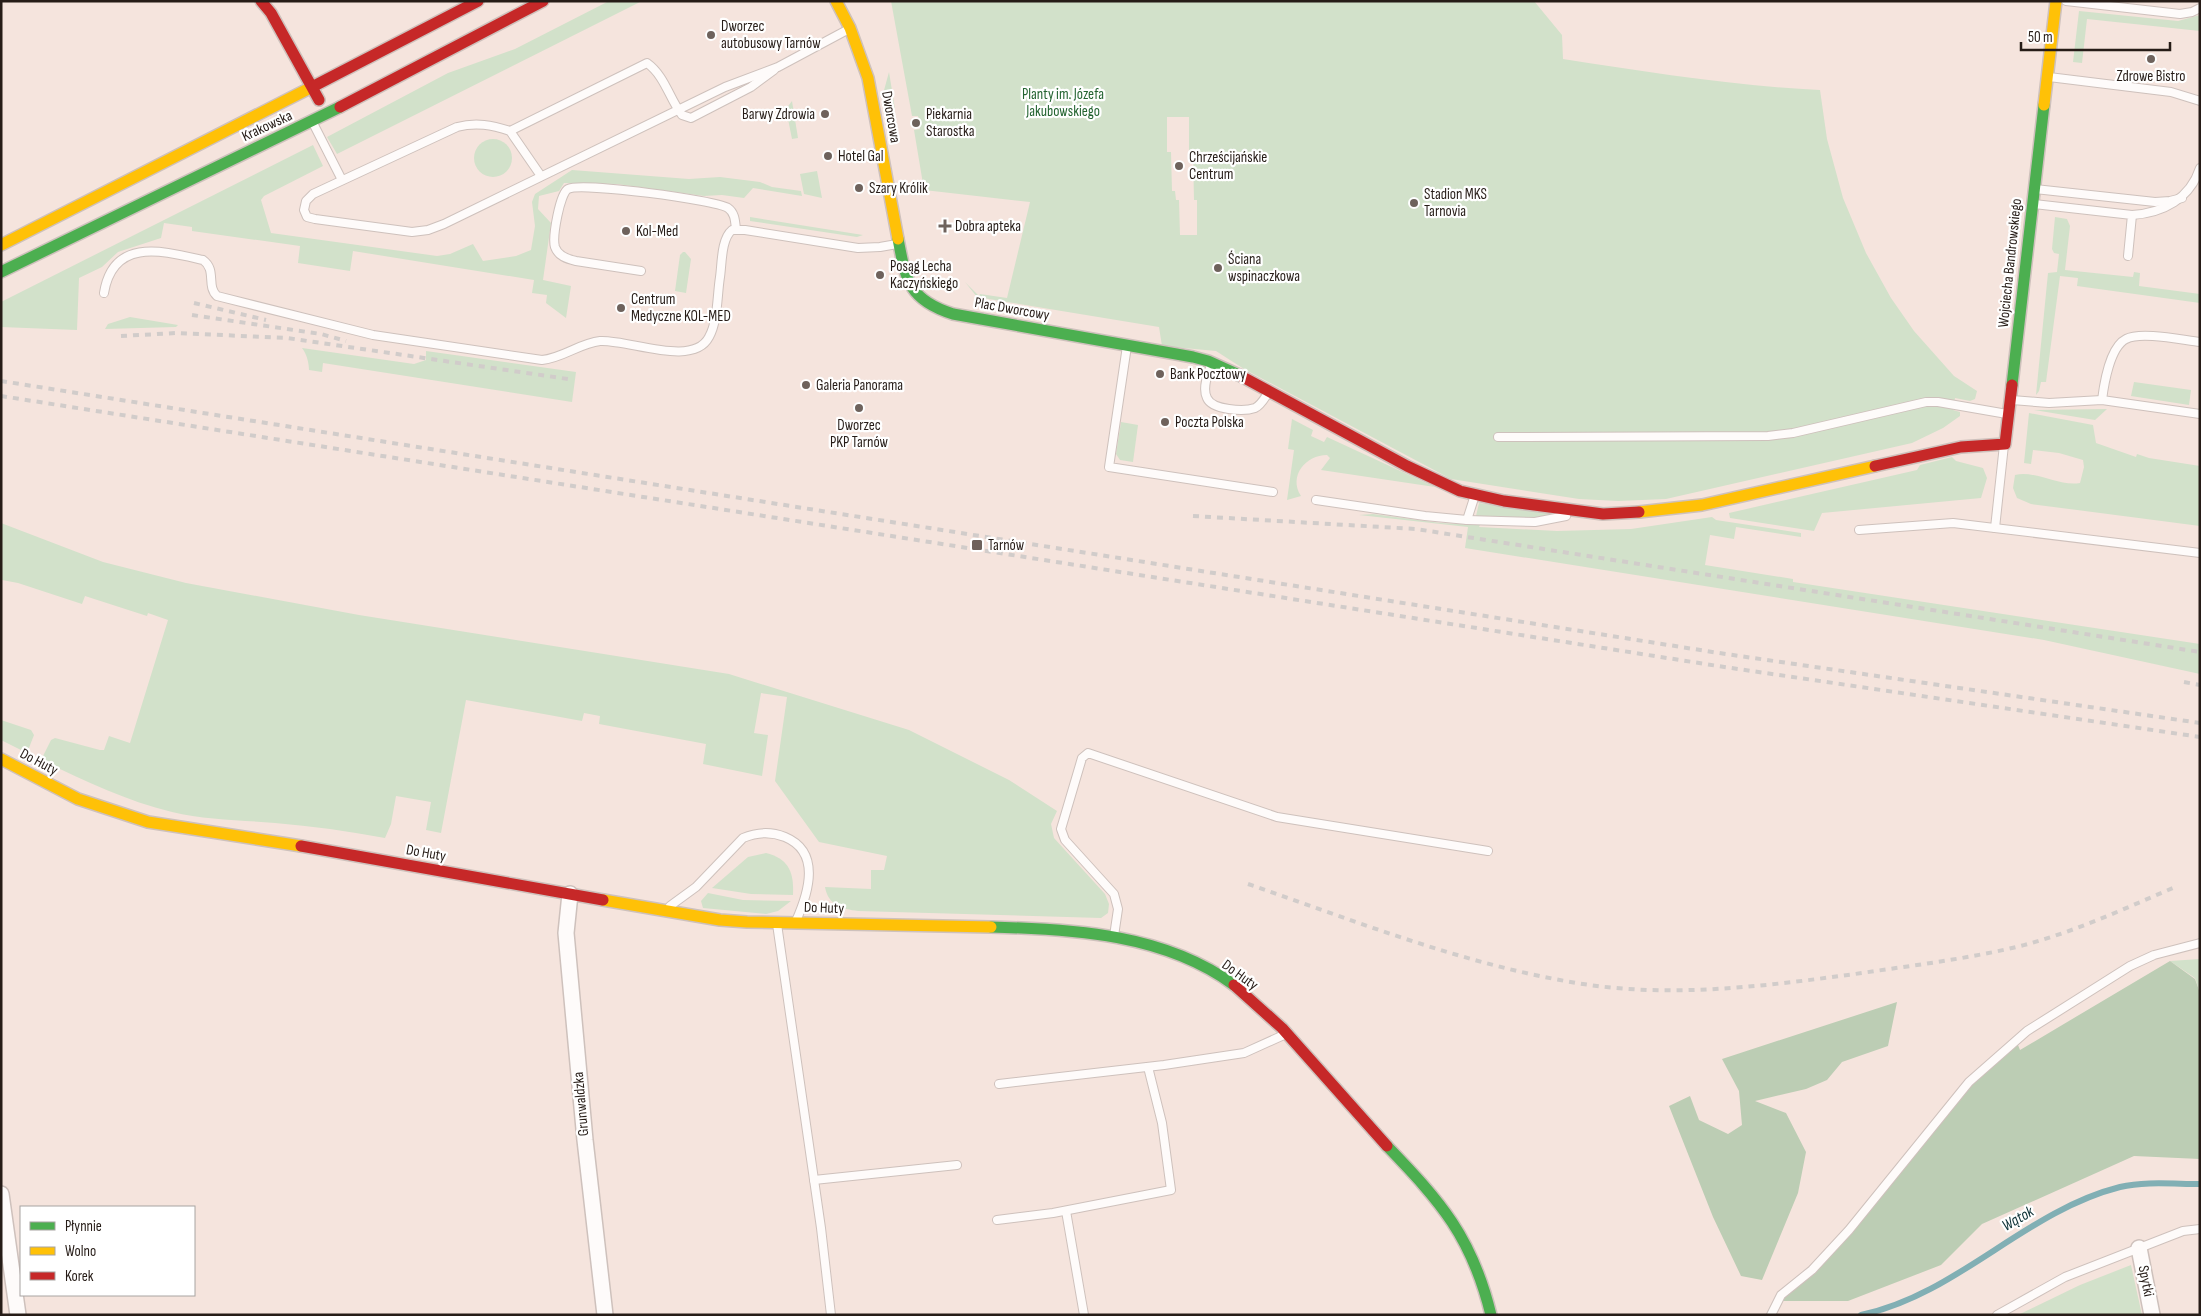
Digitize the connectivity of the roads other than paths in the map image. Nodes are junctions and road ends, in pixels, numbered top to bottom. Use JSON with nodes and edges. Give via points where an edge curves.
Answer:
{"nodes":[{"id":1,"x":261,"y":1,"type":"edge"},
{"id":2,"x":478,"y":1,"type":"edge"},
{"id":3,"x":543,"y":1,"type":"edge"},
{"id":4,"x":836,"y":1,"type":"edge"},
{"id":5,"x":2056,"y":1,"type":"edge"},
{"id":6,"x":2066,"y":1,"type":"edge"},
{"id":7,"x":2200,"y":8,"type":"edge"},
{"id":8,"x":850,"y":28,"type":"junction"},
{"id":9,"x":778,"y":68,"type":"junction"},
{"id":10,"x":2047,"y":77,"type":"junction"},
{"id":11,"x":313,"y":88,"type":"junction"},
{"id":12,"x":2200,"y":102,"type":"edge"},
{"id":13,"x":678,"y":110,"type":"junction"},
{"id":14,"x":326,"y":114,"type":"junction"},
{"id":15,"x":312,"y":121,"type":"junction"},
{"id":16,"x":510,"y":131,"type":"junction"},
{"id":17,"x":2200,"y":168,"type":"edge"},
{"id":18,"x":541,"y":176,"type":"junction"},
{"id":19,"x":342,"y":180,"type":"junction"},
{"id":20,"x":2033,"y":188,"type":"junction"},
{"id":21,"x":2182,"y":198,"type":"junction"},
{"id":22,"x":2032,"y":203,"type":"junction"},
{"id":23,"x":2132,"y":215,"type":"junction"},
{"id":24,"x":736,"y":229,"type":"junction"},
{"id":25,"x":897,"y":244,"type":"junction"},
{"id":26,"x":1,"y":245,"type":"edge"},
{"id":27,"x":2128,"y":256,"type":"dead end"},
{"id":28,"x":641,"y":271,"type":"dead end"},
{"id":29,"x":1,"y":272,"type":"edge"},
{"id":30,"x":104,"y":292,"type":"dead end"},
{"id":31,"x":2200,"y":342,"type":"edge"},
{"id":32,"x":1127,"y":344,"type":"junction"},
{"id":33,"x":1212,"y":362,"type":"junction"},
{"id":34,"x":1269,"y":391,"type":"junction"},
{"id":35,"x":2010,"y":400,"type":"junction"},
{"id":36,"x":2102,"y":400,"type":"junction"},
{"id":37,"x":2008,"y":414,"type":"junction"},
{"id":38,"x":2200,"y":414,"type":"edge"},
{"id":39,"x":1498,"y":437,"type":"dead end"},
{"id":40,"x":2004,"y":444,"type":"junction"},
{"id":41,"x":1273,"y":492,"type":"dead end"},
{"id":42,"x":1475,"y":495,"type":"junction"},
{"id":43,"x":1316,"y":500,"type":"dead end"},
{"id":44,"x":1582,"y":511,"type":"junction"},
{"id":45,"x":1467,"y":520,"type":"junction"},
{"id":46,"x":1996,"y":528,"type":"junction"},
{"id":47,"x":1859,"y":530,"type":"dead end"},
{"id":48,"x":2200,"y":553,"type":"edge"},
{"id":49,"x":1,"y":759,"type":"edge"},
{"id":50,"x":1488,"y":852,"type":"dead end"},
{"id":51,"x":570,"y":894,"type":"junction"},
{"id":52,"x":661,"y":911,"type":"junction"},
{"id":53,"x":777,"y":922,"type":"junction"},
{"id":54,"x":795,"y":922,"type":"junction"},
{"id":55,"x":1114,"y":936,"type":"junction"},
{"id":56,"x":2200,"y":943,"type":"edge"},
{"id":57,"x":1286,"y":1034,"type":"junction"},
{"id":58,"x":1148,"y":1067,"type":"junction"},
{"id":59,"x":999,"y":1084,"type":"dead end"},
{"id":60,"x":957,"y":1165,"type":"dead end"},
{"id":61,"x":814,"y":1180,"type":"junction"},
{"id":62,"x":1,"y":1194,"type":"edge"},
{"id":63,"x":1066,"y":1211,"type":"junction"},
{"id":64,"x":997,"y":1220,"type":"dead end"},
{"id":65,"x":2200,"y":1228,"type":"edge"},
{"id":66,"x":2139,"y":1248,"type":"junction"},
{"id":67,"x":18,"y":1315,"type":"edge"},
{"id":68,"x":605,"y":1315,"type":"edge"},
{"id":69,"x":831,"y":1315,"type":"edge"},
{"id":70,"x":1084,"y":1315,"type":"edge"},
{"id":71,"x":1491,"y":1315,"type":"edge"},
{"id":72,"x":1771,"y":1315,"type":"edge"},
{"id":73,"x":1997,"y":1315,"type":"edge"},
{"id":74,"x":2152,"y":1315,"type":"edge"}],
"edges":[{"from":1,"to":11,"type":"street"},
{"from":2,"to":11,"type":"street","name":"Krakowska"},
{"from":3,"to":14,"type":"street","name":"Krakowska"},
{"from":4,"to":8,"type":"street","name":"Dworcowa"},
{"from":5,"to":10,"type":"street","name":"Wojciecha Bandrowskiego"},
{"from":6,"to":7,"type":"lane","via":[[2180,14]]},
{"from":8,"to":9,"type":"lane"},
{"from":8,"to":25,"type":"street","name":"Dworcowa","via":[[868,78]]},
{"from":9,"to":13,"type":"lane","via":[[746,78]]},
{"from":9,"to":13,"type":"lane","via":[[696,117],[687,117]]},
{"from":10,"to":12,"type":"lane","via":[[2171,92]]},
{"from":10,"to":20,"type":"street","name":"Wojciecha Bandrowskiego"},
{"from":11,"to":14,"type":"street"},
{"from":11,"to":26,"type":"street","name":"Krakowska"},
{"from":13,"to":16,"type":"lane","via":[[663,79],[647,63]]},
{"from":13,"to":18,"type":"lane"},
{"from":14,"to":15,"type":"street","name":"Krakowska"},
{"from":15,"to":19,"type":"lane"},
{"from":15,"to":29,"type":"street","name":"Krakowska"},
{"from":16,"to":18,"type":"lane"},
{"from":16,"to":19,"type":"lane","via":[[467,124]]},
{"from":17,"to":21,"type":"lane","via":[[2195,182]]},
{"from":18,"to":19,"type":"lane","via":[[444,224],[412,232],[305,215],[304,205],[308,197]]},
{"from":20,"to":21,"type":"lane","via":[[2154,202]]},
{"from":20,"to":22,"type":"street","name":"Wojciecha Bandrowskiego"},
{"from":21,"to":23,"type":"lane","via":[[2152,212]]},
{"from":22,"to":23,"type":"lane"},
{"from":22,"to":35,"type":"street","name":"Wojciecha Bandrowskiego"},
{"from":23,"to":27,"type":"lane"},
{"from":24,"to":25,"type":"lane","via":[[858,248]]},
{"from":24,"to":28,"type":"lane","via":[[733,213],[712,203],[619,189],[572,187],[564,192],[554,244],[558,252],[576,261]]},
{"from":24,"to":30,"type":"lane","via":[[727,236],[708,338],[696,349],[681,352],[599,341],[556,358],[542,360],[373,335],[217,296],[212,288],[212,271],[203,260],[148,251],[128,254],[120,260],[106,282]]},
{"from":25,"to":32,"type":"street","name":"Plac Dworcowy","via":[[904,271],[914,291],[937,309]]},
{"from":31,"to":36,"type":"lane","via":[[2139,335],[2125,339],[2114,353]]},
{"from":32,"to":33,"type":"street","name":"Plac Dworcowy"},
{"from":32,"to":41,"type":"lane","via":[[1109,467]]},
{"from":33,"to":34,"type":"street","name":"Plac Dworcowy"},
{"from":33,"to":34,"type":"lane","via":[[1205,390],[1207,399],[1214,405],[1249,410],[1261,403]]},
{"from":34,"to":42,"type":"street","name":"Plac Dworcowy","via":[[1407,466]]},
{"from":35,"to":36,"type":"lane","via":[[2049,403]]},
{"from":35,"to":37,"type":"street","name":"Wojciecha Bandrowskiego"},
{"from":36,"to":38,"type":"lane"},
{"from":37,"to":39,"type":"lane","via":[[1926,402],[1768,436]]},
{"from":37,"to":40,"type":"street","name":"Wojciecha Bandrowskiego"},
{"from":40,"to":44,"type":"street","name":"Plac Dworcowy","via":[[1961,447],[1661,511],[1628,514]]},
{"from":40,"to":46,"type":"lane","name":"Wojciecha Bandrowskiego"},
{"from":42,"to":44,"type":"street","name":"Plac Dworcowy"},
{"from":42,"to":45,"type":"lane"},
{"from":43,"to":45,"type":"lane"},
{"from":44,"to":45,"type":"lane","via":[[1555,520],[1535,522]]},
{"from":46,"to":47,"type":"lane","via":[[1953,523]]},
{"from":46,"to":48,"type":"lane"},
{"from":49,"to":51,"type":"street","name":"Do Huty","via":[[78,799],[148,822]]},
{"from":50,"to":55,"type":"lane","via":[[1264,813],[1088,753],[1082,758],[1061,829],[1065,840],[1114,894],[1118,909]]},
{"from":51,"to":52,"type":"street","name":"Do Huty"},
{"from":51,"to":68,"type":"street","name":"Grunwaldzka","via":[[566,933],[584,1140]]},
{"from":52,"to":53,"type":"street","name":"Do Huty","via":[[720,920]]},
{"from":52,"to":54,"type":"lane","via":[[696,887],[743,838],[768,832],[795,842],[803,849],[808,862],[807,887]]},
{"from":53,"to":54,"type":"street","name":"Do Huty"},
{"from":53,"to":61,"type":"lane"},
{"from":54,"to":55,"type":"street","name":"Do Huty","via":[[1067,930]]},
{"from":55,"to":57,"type":"street","name":"Do Huty","via":[[1190,961],[1228,982]]},
{"from":56,"to":72,"type":"lane","via":[[2154,955],[2130,966],[2027,1031],[1969,1082],[1849,1230],[1812,1270],[1781,1295]]},
{"from":57,"to":58,"type":"lane","via":[[1244,1053]]},
{"from":57,"to":71,"type":"street","name":"Do Huty","via":[[1444,1208],[1465,1241],[1479,1272]]},
{"from":58,"to":59,"type":"lane"},
{"from":58,"to":63,"type":"lane","via":[[1162,1123],[1172,1190]]},
{"from":60,"to":61,"type":"lane"},
{"from":61,"to":69,"type":"lane"},
{"from":62,"to":67,"type":"street"},
{"from":63,"to":64,"type":"lane"},
{"from":63,"to":70,"type":"lane"},
{"from":65,"to":66,"type":"lane"},
{"from":66,"to":73,"type":"lane","via":[[2066,1277]]},
{"from":66,"to":74,"type":"street","name":"Spytki"}]}
